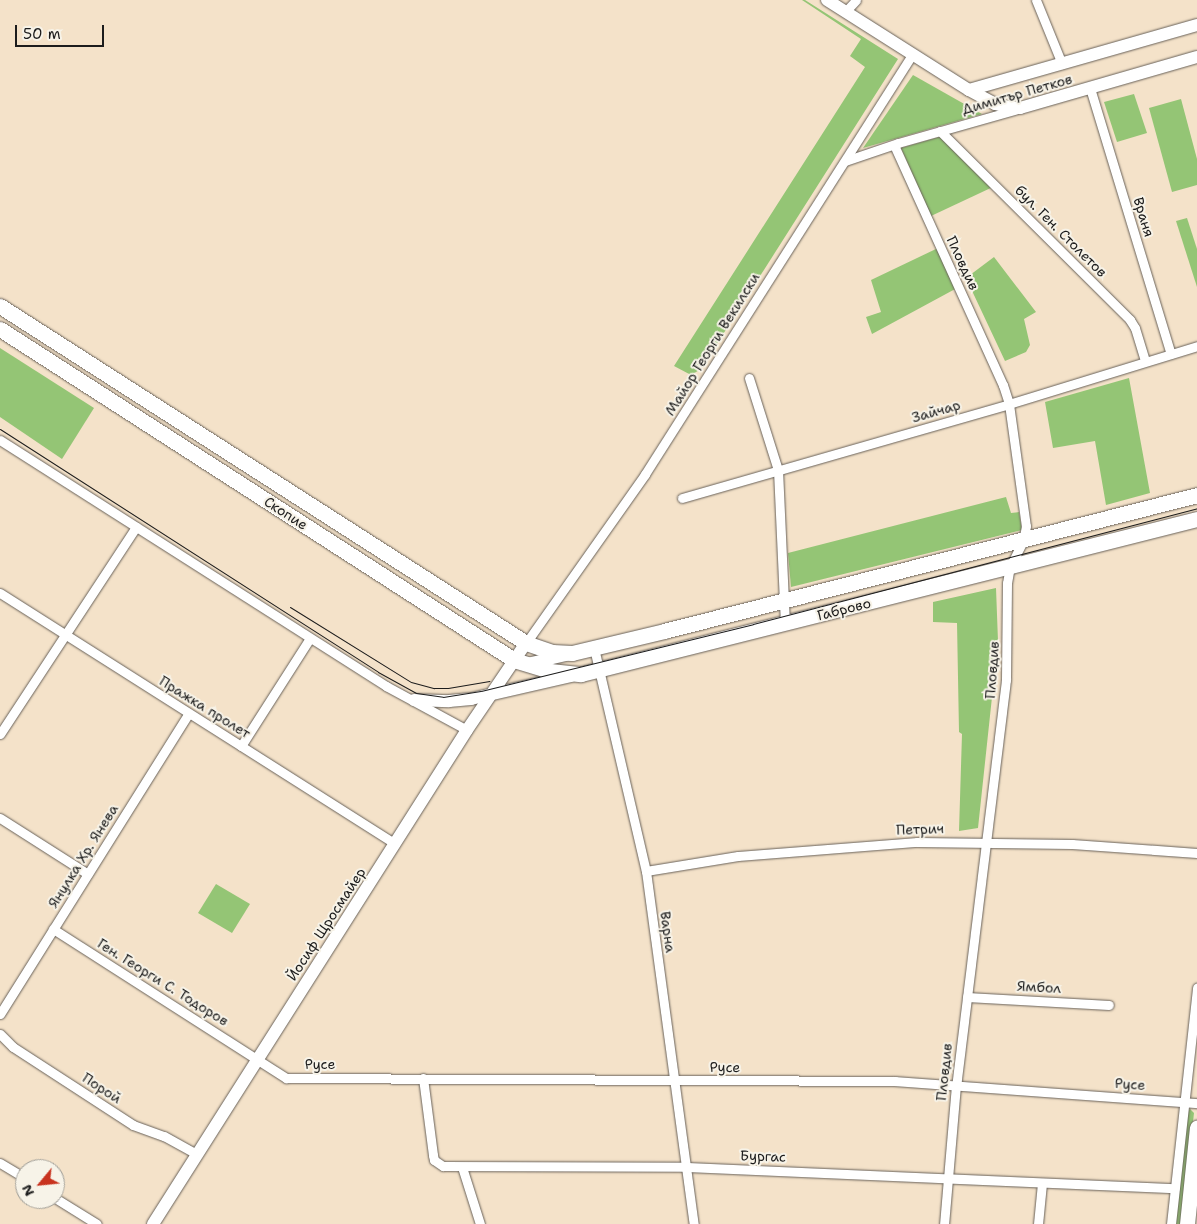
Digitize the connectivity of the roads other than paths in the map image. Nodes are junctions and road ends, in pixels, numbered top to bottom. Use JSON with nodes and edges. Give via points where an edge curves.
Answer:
{"nodes":[{"id":1,"x":827,"y":0,"type":"edge"},
{"id":2,"x":856,"y":0,"type":"edge"},
{"id":3,"x":1036,"y":0,"type":"edge"},
{"id":4,"x":846,"y":12,"type":"junction"},
{"id":5,"x":1197,"y":26,"type":"edge"},
{"id":6,"x":913,"y":54,"type":"junction"},
{"id":7,"x":1197,"y":57,"type":"edge"},
{"id":8,"x":1062,"y":64,"type":"junction"},
{"id":9,"x":1090,"y":88,"type":"junction"},
{"id":10,"x":969,"y":90,"type":"junction"},
{"id":11,"x":1020,"y":108,"type":"junction"},
{"id":12,"x":940,"y":132,"type":"junction"},
{"id":13,"x":894,"y":145,"type":"junction"},
{"id":14,"x":845,"y":161,"type":"junction"},
{"id":15,"x":0,"y":306,"type":"edge"},
{"id":16,"x":0,"y":329,"type":"edge"},
{"id":17,"x":1197,"y":346,"type":"edge"},
{"id":18,"x":1171,"y":354,"type":"junction"},
{"id":19,"x":1145,"y":361,"type":"junction"},
{"id":20,"x":749,"y":378,"type":"dead end"},
{"id":21,"x":1009,"y":404,"type":"junction"},
{"id":22,"x":0,"y":440,"type":"edge"},
{"id":23,"x":778,"y":470,"type":"junction"},
{"id":24,"x":1197,"y":495,"type":"edge"},
{"id":25,"x":682,"y":498,"type":"dead end"},
{"id":26,"x":1197,"y":518,"type":"edge"},
{"id":27,"x":136,"y":527,"type":"junction"},
{"id":28,"x":1023,"y":541,"type":"junction"},
{"id":29,"x":1010,"y":566,"type":"junction"},
{"id":30,"x":0,"y":593,"type":"edge"},
{"id":31,"x":784,"y":601,"type":"junction"},
{"id":32,"x":785,"y":624,"type":"junction"},
{"id":33,"x":66,"y":635,"type":"junction"},
{"id":34,"x":310,"y":638,"type":"junction"},
{"id":35,"x":526,"y":643,"type":"junction"},
{"id":36,"x":594,"y":648,"type":"junction"},
{"id":37,"x":572,"y":653,"type":"junction"},
{"id":38,"x":516,"y":664,"type":"junction"},
{"id":39,"x":600,"y":669,"type":"junction"},
{"id":40,"x":580,"y":674,"type":"junction"},
{"id":41,"x":491,"y":694,"type":"junction"},
{"id":42,"x":414,"y":700,"type":"junction"},
{"id":43,"x":189,"y":713,"type":"junction"},
{"id":44,"x":467,"y":730,"type":"junction"},
{"id":45,"x":0,"y":734,"type":"edge"},
{"id":46,"x":241,"y":746,"type":"junction"},
{"id":47,"x":0,"y":818,"type":"edge"},
{"id":48,"x":986,"y":842,"type":"junction"},
{"id":49,"x":395,"y":844,"type":"junction"},
{"id":50,"x":1197,"y":853,"type":"edge"},
{"id":51,"x":646,"y":870,"type":"junction"},
{"id":52,"x":88,"y":874,"type":"junction"},
{"id":53,"x":53,"y":929,"type":"junction"},
{"id":54,"x":1197,"y":987,"type":"edge"},
{"id":55,"x":967,"y":997,"type":"junction"},
{"id":56,"x":1109,"y":1005,"type":"dead end"},
{"id":57,"x":0,"y":1014,"type":"edge"},
{"id":58,"x":0,"y":1034,"type":"edge"},
{"id":59,"x":258,"y":1059,"type":"junction"},
{"id":60,"x":423,"y":1078,"type":"junction"},
{"id":61,"x":675,"y":1080,"type":"junction"},
{"id":62,"x":956,"y":1085,"type":"junction"},
{"id":63,"x":1185,"y":1102,"type":"junction"},
{"id":64,"x":1197,"y":1103,"type":"edge"},
{"id":65,"x":1197,"y":1128,"type":"edge"},
{"id":66,"x":197,"y":1154,"type":"junction"},
{"id":67,"x":0,"y":1163,"type":"edge"},
{"id":68,"x":462,"y":1167,"type":"junction"},
{"id":69,"x":687,"y":1167,"type":"junction"},
{"id":70,"x":15,"y":1172,"type":"edge"},
{"id":71,"x":948,"y":1177,"type":"junction"},
{"id":72,"x":1042,"y":1183,"type":"junction"},
{"id":73,"x":1175,"y":1188,"type":"junction"},
{"id":74,"x":65,"y":1204,"type":"edge"},
{"id":75,"x":97,"y":1224,"type":"edge"},
{"id":76,"x":153,"y":1224,"type":"edge"},
{"id":77,"x":480,"y":1224,"type":"edge"},
{"id":78,"x":694,"y":1224,"type":"edge"},
{"id":79,"x":944,"y":1224,"type":"edge"},
{"id":80,"x":1038,"y":1224,"type":"edge"},
{"id":81,"x":1171,"y":1224,"type":"edge"},
{"id":82,"x":1187,"y":1224,"type":"edge"}],
"edges":[{"from":1,"to":4,"type":"street"},
{"from":2,"to":4,"type":"street"},
{"from":3,"to":8,"type":"street"},
{"from":4,"to":6,"type":"street"},
{"from":5,"to":8,"type":"street","name":"Димитър Петков"},
{"from":6,"to":10,"type":"street"},
{"from":6,"to":14,"type":"street","name":"Майор Георги Векилски"},
{"from":7,"to":9,"type":"street","name":"Димитър Петков"},
{"from":8,"to":10,"type":"street","name":"Димитър Петков"},
{"from":9,"to":11,"type":"street","name":"Димитър Петков"},
{"from":9,"to":18,"type":"street","name":"Враня"},
{"from":10,"to":11,"type":"street","via":[[995,104]]},
{"from":11,"to":12,"type":"street","name":"Димитър Петков"},
{"from":12,"to":13,"type":"street","name":"Димитър Петков"},
{"from":12,"to":19,"type":"street","name":"бул. Ген. Столетов","via":[[1130,320]]},
{"from":13,"to":14,"type":"street","name":"Димитър Петков"},
{"from":13,"to":21,"type":"street","name":"Пловдив"},
{"from":14,"to":35,"type":"street","name":"Майор Георги Векилски","via":[[645,474]]},
{"from":15,"to":35,"type":"main road","name":"Скопие"},
{"from":16,"to":38,"type":"main road","name":"Скопие"},
{"from":17,"to":18,"type":"street","name":"Зайчар"},
{"from":18,"to":19,"type":"street","name":"Зайчар"},
{"from":19,"to":21,"type":"street","name":"Зайчар"},
{"from":20,"to":23,"type":"street"},
{"from":21,"to":23,"type":"street","name":"Зайчар"},
{"from":21,"to":28,"type":"street","name":"Пловдив","via":[[1026,526]]},
{"from":22,"to":27,"type":"street"},
{"from":23,"to":25,"type":"street","name":"Зайчар"},
{"from":23,"to":31,"type":"street"},
{"from":24,"to":28,"type":"main road","name":"Габрово"},
{"from":26,"to":29,"type":"main road","name":"Габрово"},
{"from":27,"to":33,"type":"street"},
{"from":27,"to":34,"type":"street"},
{"from":28,"to":29,"type":"street","name":"Пловдив"},
{"from":28,"to":31,"type":"main road","name":"Габрово"},
{"from":29,"to":32,"type":"main road","name":"Габрово"},
{"from":29,"to":48,"type":"street","name":"Пловдив","via":[[1006,680]]},
{"from":30,"to":33,"type":"street","name":"Пражка пролет"},
{"from":31,"to":32,"type":"street"},
{"from":31,"to":36,"type":"main road","name":"Габрово"},
{"from":32,"to":39,"type":"main road","name":"Габрово"},
{"from":33,"to":43,"type":"street","name":"Пражка пролет"},
{"from":33,"to":45,"type":"street"},
{"from":34,"to":42,"type":"street"},
{"from":34,"to":46,"type":"street"},
{"from":35,"to":37,"type":"main road","name":"Скопие","via":[[544,650]]},
{"from":35,"to":38,"type":"street","name":"Йосиф Щросмайер"},
{"from":36,"to":37,"type":"main road","name":"Габрово"},
{"from":36,"to":39,"type":"street","name":"Варна"},
{"from":37,"to":38,"type":"street","name":"Габрово"},
{"from":38,"to":40,"type":"main road","name":"Скопие"},
{"from":38,"to":41,"type":"street","name":"Йосиф Щросмайер"},
{"from":39,"to":40,"type":"main road","name":"Габрово"},
{"from":39,"to":51,"type":"street","name":"Варна"},
{"from":40,"to":41,"type":"street","name":"Габрово"},
{"from":41,"to":42,"type":"street","name":"Габрово","via":[[449,701]]},
{"from":41,"to":44,"type":"street","name":"Йосиф Щросмайер"},
{"from":42,"to":44,"type":"street"},
{"from":43,"to":46,"type":"street","name":"Пражка пролет"},
{"from":43,"to":52,"type":"street","name":"Янулка Хр. Янева"},
{"from":44,"to":49,"type":"street","name":"Йосиф Щросмайер"},
{"from":46,"to":49,"type":"street","name":"Пражка пролет"},
{"from":47,"to":52,"type":"street"},
{"from":48,"to":50,"type":"street","name":"Петрич"},
{"from":48,"to":51,"type":"street","name":"Петрич","via":[[917,842],[738,856]]},
{"from":48,"to":55,"type":"street","name":"Пловдив"},
{"from":49,"to":59,"type":"street","name":"Йосиф Щросмайер"},
{"from":51,"to":61,"type":"street","name":"Варна"},
{"from":52,"to":53,"type":"street","name":"Янулка Хр. Янева"},
{"from":53,"to":57,"type":"street","name":"Янулка Хр. Янева"},
{"from":53,"to":59,"type":"street","name":"Ген. Георги С. Тодоров"},
{"from":54,"to":63,"type":"street"},
{"from":55,"to":56,"type":"street","name":"Ямбол"},
{"from":55,"to":62,"type":"street","name":"Пловдив"},
{"from":58,"to":66,"type":"street","name":"Порой","via":[[13,1047],[133,1125],[164,1136]]},
{"from":59,"to":60,"type":"street","name":"Русе","via":[[286,1078]]},
{"from":59,"to":66,"type":"street","name":"Йосиф Щросмайер"},
{"from":60,"to":61,"type":"street","name":"Русе"},
{"from":60,"to":68,"type":"street","name":"Бургас","via":[[434,1160],[443,1166]]},
{"from":61,"to":62,"type":"street","name":"Русе","via":[[895,1081]]},
{"from":61,"to":69,"type":"street","name":"Варна"},
{"from":62,"to":63,"type":"street","name":"Русе"},
{"from":62,"to":71,"type":"street","name":"Пловдив"},
{"from":63,"to":64,"type":"street","name":"Русе"},
{"from":63,"to":73,"type":"street"},
{"from":65,"to":82,"type":"main road"},
{"from":66,"to":76,"type":"street","name":"Йосиф Щросмайер"},
{"from":67,"to":70,"type":"street"},
{"from":68,"to":69,"type":"street","name":"Бургас"},
{"from":68,"to":77,"type":"street"},
{"from":69,"to":71,"type":"street","name":"Бургас"},
{"from":69,"to":78,"type":"street","name":"Варна"},
{"from":71,"to":72,"type":"street","name":"Бургас"},
{"from":71,"to":79,"type":"street","name":"Пловдив"},
{"from":72,"to":73,"type":"street","name":"Бургас"},
{"from":72,"to":80,"type":"street"},
{"from":73,"to":81,"type":"street"},
{"from":74,"to":75,"type":"street"}]}
